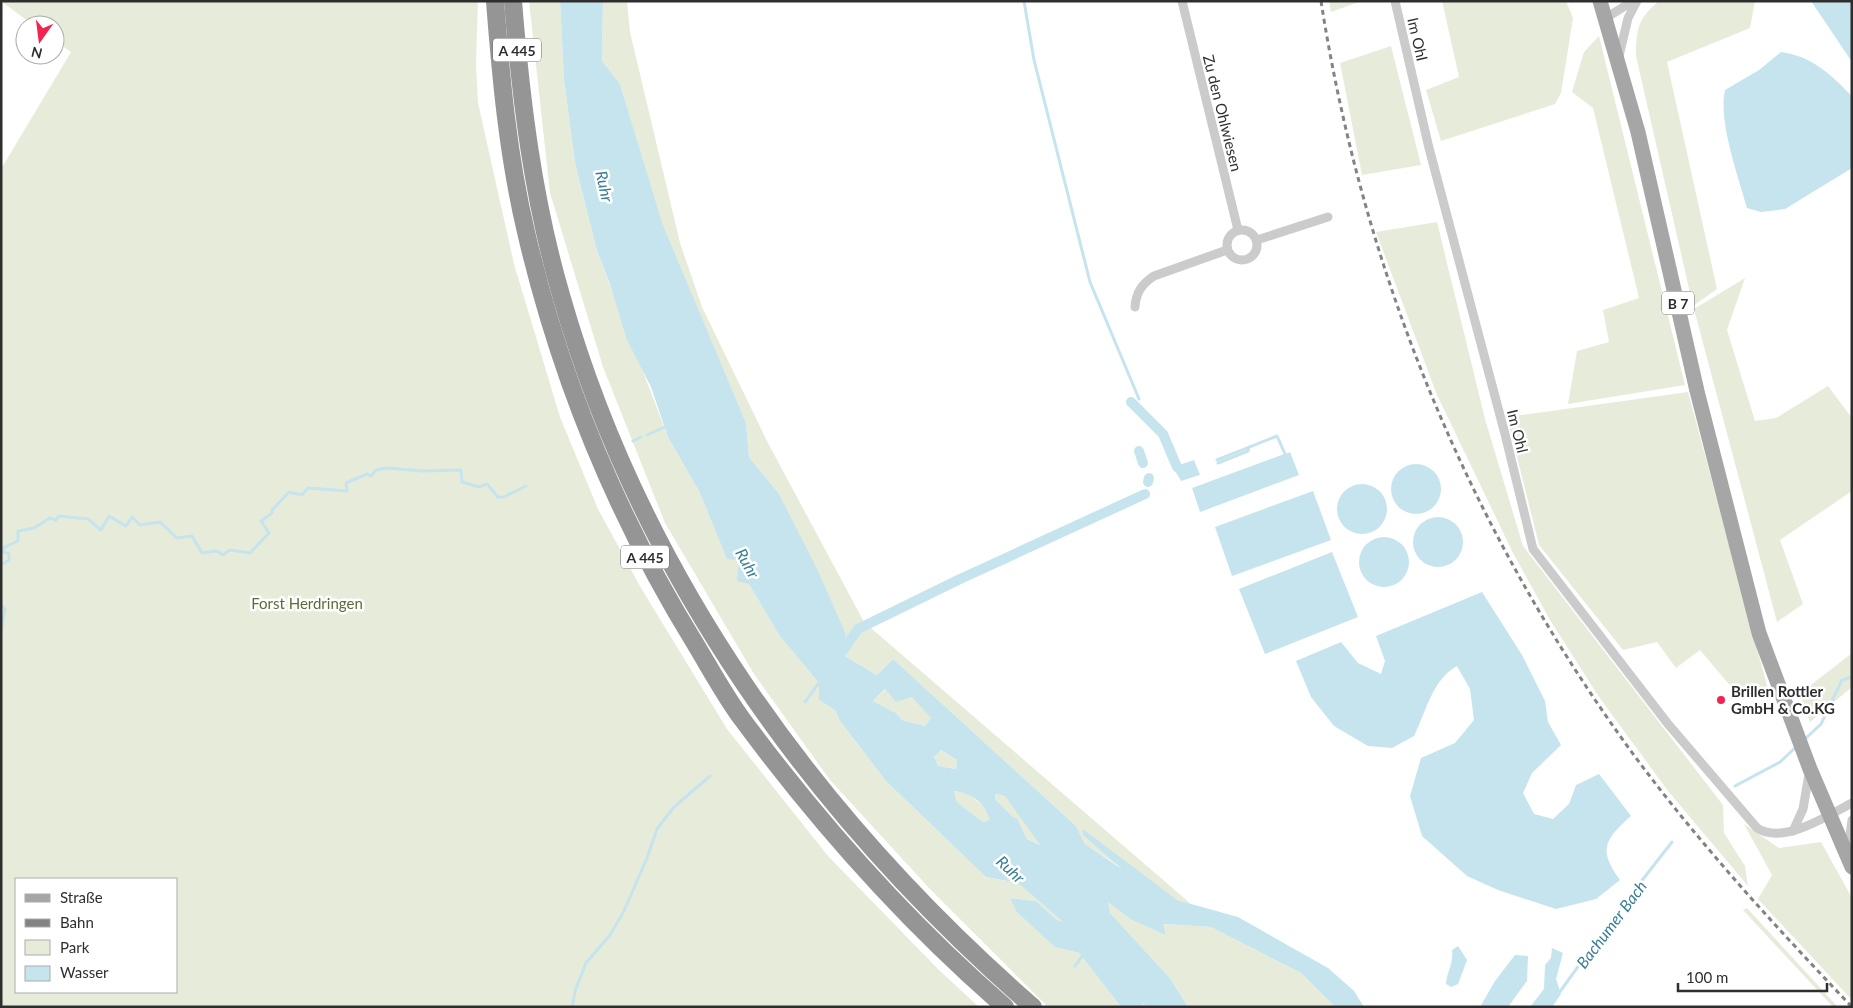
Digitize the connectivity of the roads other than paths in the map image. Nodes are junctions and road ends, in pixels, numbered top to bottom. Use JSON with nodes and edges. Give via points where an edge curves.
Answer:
{"nodes":[{"id":1,"x":495,"y":1,"type":"edge"},
{"id":2,"x":513,"y":1,"type":"edge"},
{"id":3,"x":1182,"y":1,"type":"edge"},
{"id":4,"x":1395,"y":1,"type":"edge"},
{"id":5,"x":1600,"y":1,"type":"edge"},
{"id":6,"x":1635,"y":1,"type":"edge"},
{"id":7,"x":1606,"y":18,"type":"junction"},
{"id":8,"x":1618,"y":61,"type":"junction"},
{"id":9,"x":1328,"y":217,"type":"dead end"},
{"id":10,"x":1238,"y":230,"type":"junction"},
{"id":11,"x":1257,"y":240,"type":"junction"},
{"id":12,"x":1227,"y":250,"type":"junction"},
{"id":13,"x":1135,"y":307,"type":"dead end"},
{"id":14,"x":1810,"y":769,"type":"junction"},
{"id":15,"x":1852,"y":803,"type":"edge"},
{"id":16,"x":1828,"y":815,"type":"junction"},
{"id":17,"x":1852,"y":820,"type":"edge"},
{"id":18,"x":1793,"y":830,"type":"junction"},
{"id":19,"x":1849,"y":862,"type":"edge"},
{"id":20,"x":1005,"y":1007,"type":"edge"},
{"id":21,"x":1033,"y":1007,"type":"edge"}],
"edges":[{"from":1,"to":20,"type":"highway","number":"A 445","via":[[503,102],[513,168],[542,298],[591,440],[648,564],[740,717],[824,822],[887,892]]},
{"from":2,"to":21,"type":"highway","number":"A 445","via":[[521,98],[530,157],[561,295],[608,433],[665,554],[727,661],[786,745],[838,810],[900,879]]},
{"from":3,"to":10,"type":"street","name":"Zu den Ohlwiesen"},
{"from":4,"to":18,"type":"street","name":"Im Ohl","via":[[1429,148],[1532,549],[1668,724],[1738,806],[1764,832],[1782,834]]},
{"from":5,"to":7,"type":"main road","number":"B 7"},
{"from":6,"to":7,"type":"street"},
{"from":6,"to":8,"type":"street"},
{"from":7,"to":8,"type":"main road","number":"B 7"},
{"from":8,"to":14,"type":"main road","number":"B 7","via":[[1759,632]]},
{"from":9,"to":11,"type":"street"},
{"from":10,"to":11,"type":"street","via":[[1251,232]]},
{"from":10,"to":12,"type":"street","via":[[1230,236]]},
{"from":11,"to":12,"type":"street","via":[[1257,250],[1247,260],[1233,258]]},
{"from":12,"to":13,"type":"street","via":[[1154,276],[1143,283]]},
{"from":14,"to":16,"type":"main road","number":"B 7"},
{"from":14,"to":18,"type":"street","via":[[1806,802]]},
{"from":15,"to":16,"type":"street","name":"Im Ohl"},
{"from":16,"to":18,"type":"street","name":"Im Ohl"},
{"from":16,"to":19,"type":"main road","number":"B 7"},
{"from":17,"to":19,"type":"street"}]}
